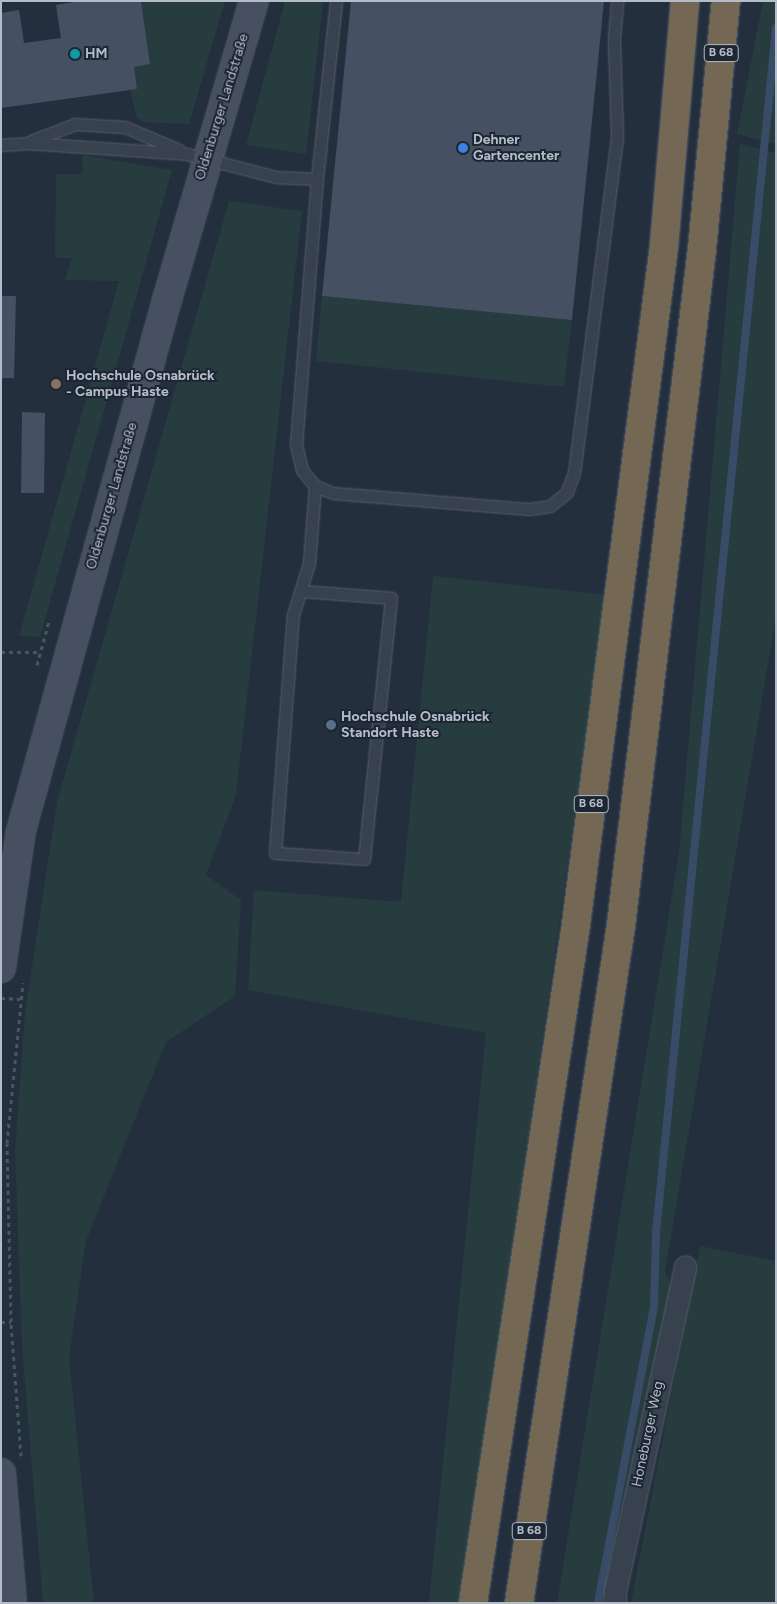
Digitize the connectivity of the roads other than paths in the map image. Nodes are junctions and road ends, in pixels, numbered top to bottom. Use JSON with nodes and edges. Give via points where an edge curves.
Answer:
{"nodes":[{"id":1,"x":254,"y":1,"type":"edge"},
{"id":2,"x":336,"y":1,"type":"edge"},
{"id":3,"x":617,"y":1,"type":"edge"},
{"id":4,"x":685,"y":1,"type":"edge"},
{"id":5,"x":726,"y":1,"type":"edge"},
{"id":6,"x":27,"y":143,"type":"junction"},
{"id":7,"x":1,"y":145,"type":"edge"},
{"id":8,"x":197,"y":156,"type":"junction"},
{"id":9,"x":317,"y":180,"type":"junction"},
{"id":10,"x":314,"y":486,"type":"junction"},
{"id":11,"x":301,"y":591,"type":"junction"},
{"id":12,"x":12,"y":974,"type":"edge"},
{"id":13,"x":684,"y":1266,"type":"dead end"},
{"id":14,"x":1,"y":1473,"type":"edge"},
{"id":15,"x":12,"y":1603,"type":"edge"},
{"id":16,"x":473,"y":1603,"type":"edge"},
{"id":17,"x":518,"y":1603,"type":"edge"},
{"id":18,"x":615,"y":1603,"type":"edge"}],
"edges":[{"from":1,"to":8,"type":"street","name":"Oldenburger Landstraße"},
{"from":2,"to":9,"type":"lane"},
{"from":3,"to":10,"type":"lane","via":[[616,136],[574,472],[566,492],[550,506],[529,509],[333,493]]},
{"from":4,"to":16,"type":"highway","number":"B 68","via":[[664,246],[577,914]]},
{"from":5,"to":17,"type":"highway","number":"B 68","via":[[702,250],[621,924]]},
{"from":6,"to":7,"type":"lane"},
{"from":6,"to":8,"type":"lane"},
{"from":6,"to":8,"type":"lane","via":[[75,124],[124,127]]},
{"from":8,"to":9,"type":"lane","via":[[276,177]]},
{"from":8,"to":12,"type":"street","name":"Oldenburger Landstraße","via":[[21,831]]},
{"from":9,"to":10,"type":"lane","via":[[296,445],[302,470]]},
{"from":10,"to":11,"type":"lane","via":[[309,563]]},
{"from":11,"to":11,"type":"lane","via":[[293,615],[275,852],[364,859],[391,598]]},
{"from":13,"to":18,"type":"street","name":"Honeburger Weg","via":[[614,1591]]},
{"from":14,"to":15,"type":"street"}]}
